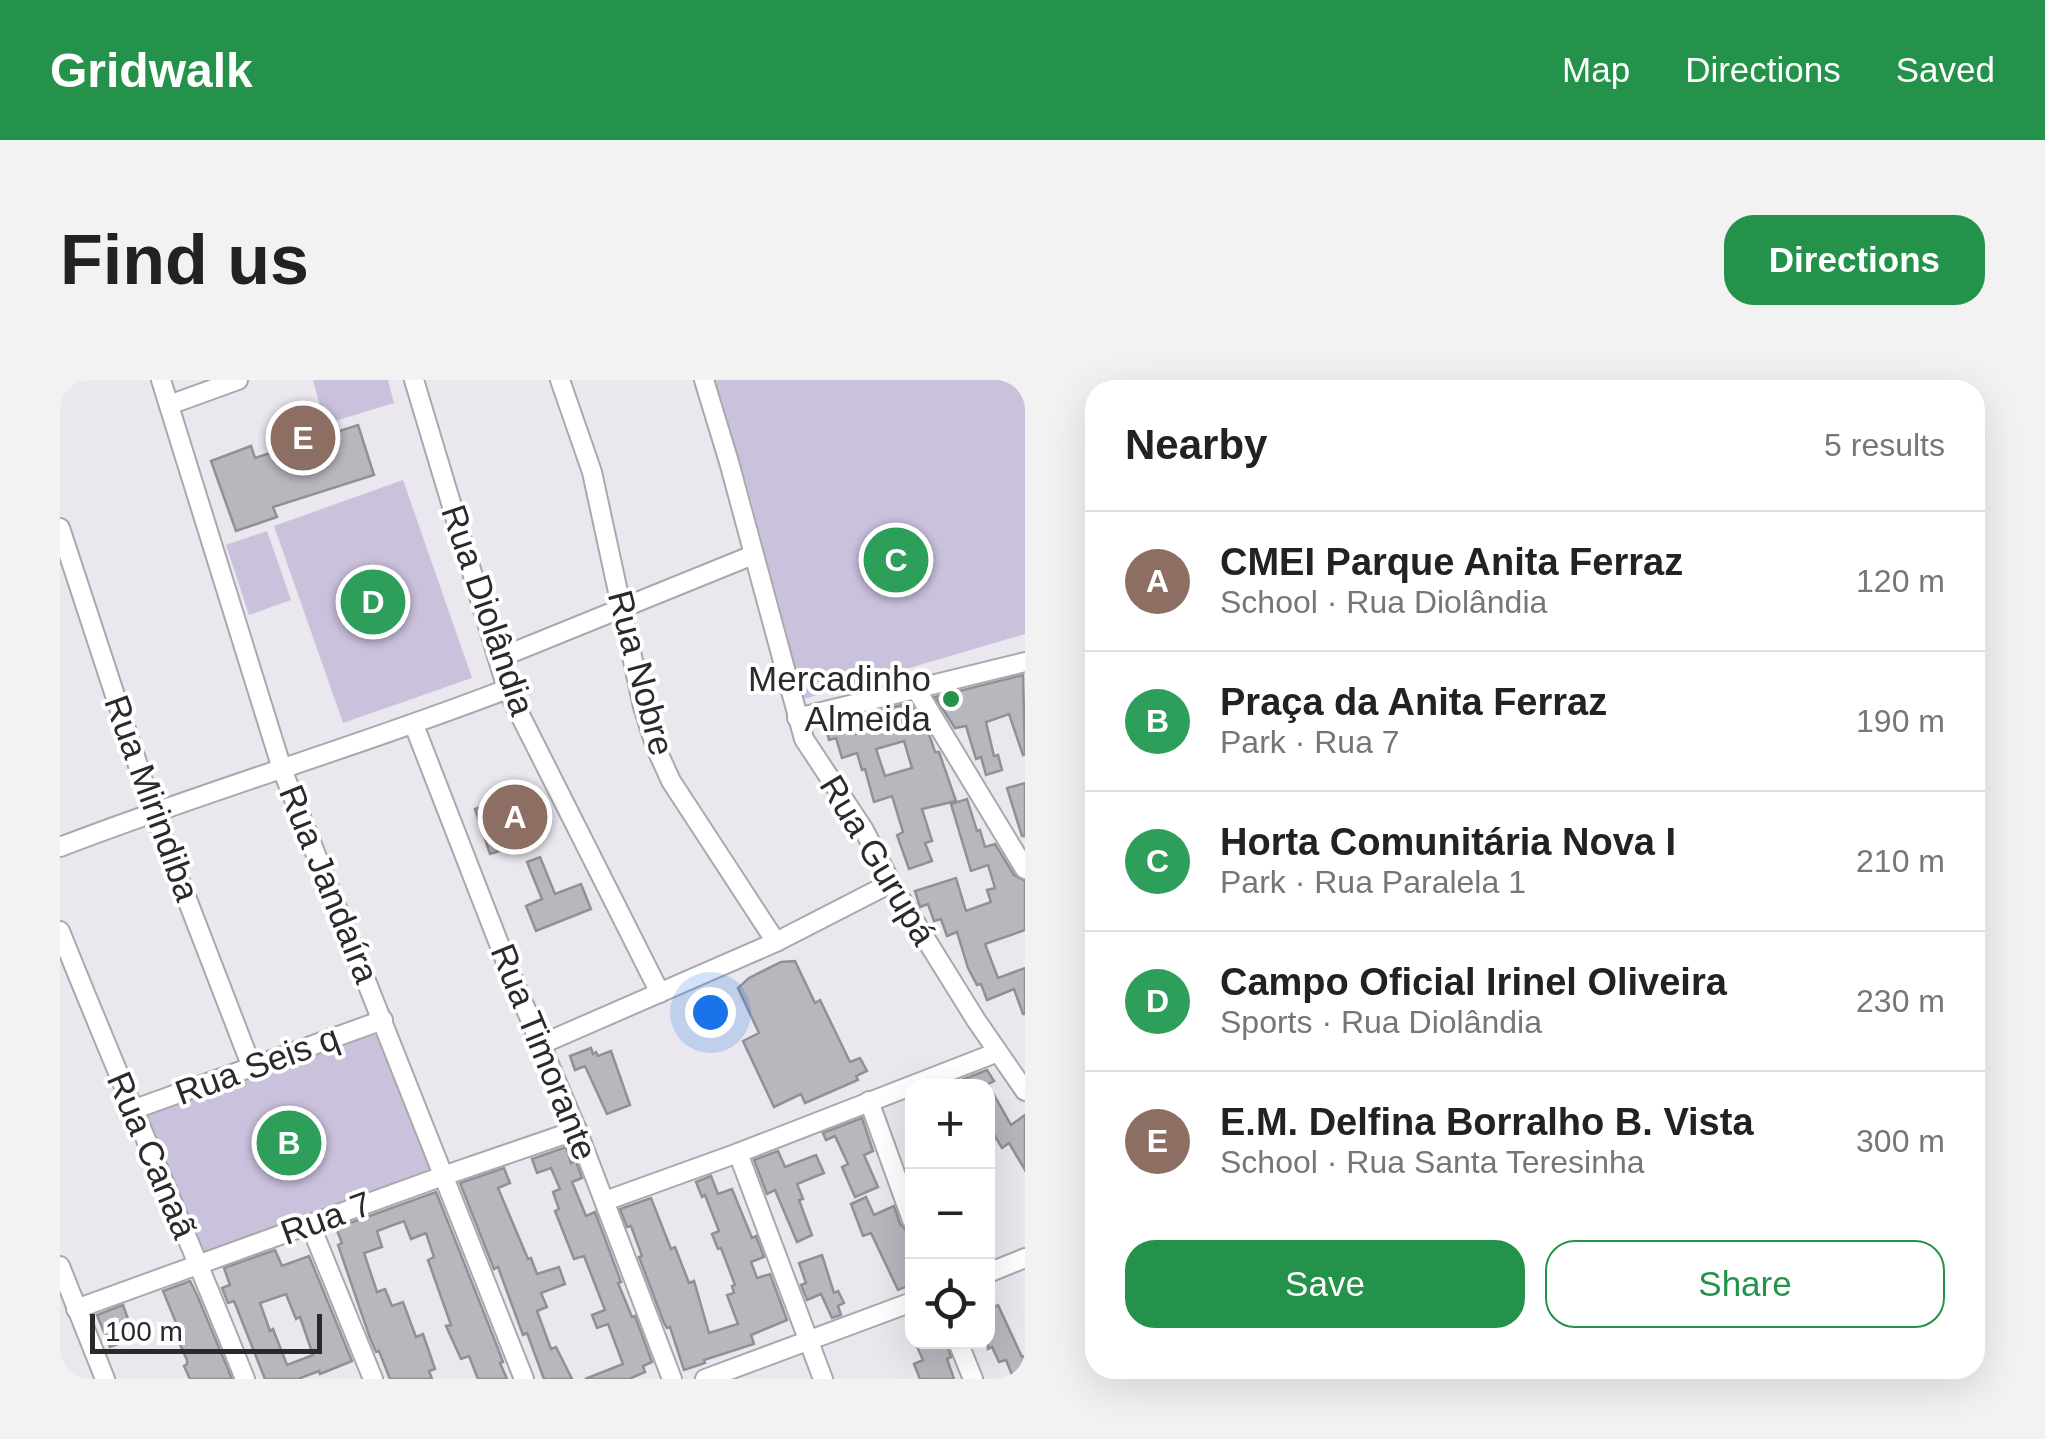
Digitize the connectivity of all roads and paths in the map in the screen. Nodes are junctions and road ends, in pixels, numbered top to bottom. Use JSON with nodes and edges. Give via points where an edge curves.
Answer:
{"nodes":[{"id":1,"x":161,"y":380,"type":"edge"},
{"id":2,"x":238,"y":380,"type":"edge"},
{"id":3,"x":414,"y":380,"type":"edge"},
{"id":4,"x":560,"y":380,"type":"edge"},
{"id":5,"x":704,"y":380,"type":"edge"},
{"id":6,"x":169,"y":405,"type":"junction"},
{"id":7,"x":60,"y":528,"type":"edge"},
{"id":8,"x":753,"y":555,"type":"junction"},
{"id":9,"x":622,"y":607,"type":"junction"},
{"id":10,"x":499,"y":658,"type":"junction"},
{"id":11,"x":1025,"y":662,"type":"edge"},
{"id":12,"x":508,"y":689,"type":"junction"},
{"id":13,"x":916,"y":689,"type":"junction"},
{"id":14,"x":797,"y":718,"type":"junction"},
{"id":15,"x":414,"y":725,"type":"junction"},
{"id":16,"x":282,"y":770,"type":"junction"},
{"id":17,"x":153,"y":811,"type":"junction"},
{"id":18,"x":60,"y":846,"type":"edge"},
{"id":19,"x":1025,"y":869,"type":"edge"},
{"id":20,"x":890,"y":884,"type":"junction"},
{"id":21,"x":60,"y":931,"type":"edge"},
{"id":22,"x":776,"y":942,"type":"junction"},
{"id":23,"x":660,"y":993,"type":"junction"},
{"id":24,"x":383,"y":1020,"type":"junction"},
{"id":25,"x":542,"y":1044,"type":"junction"},
{"id":26,"x":998,"y":1052,"type":"junction"},
{"id":27,"x":252,"y":1065,"type":"junction"},
{"id":28,"x":1025,"y":1091,"type":"edge"},
{"id":29,"x":869,"y":1102,"type":"junction"},
{"id":30,"x":132,"y":1110,"type":"junction"},
{"id":31,"x":578,"y":1130,"type":"junction"},
{"id":32,"x":738,"y":1153,"type":"junction"},
{"id":33,"x":443,"y":1176,"type":"junction"},
{"id":34,"x":605,"y":1201,"type":"junction"},
{"id":35,"x":905,"y":1201,"type":"edge"},
{"id":36,"x":310,"y":1224,"type":"junction"},
{"id":37,"x":1025,"y":1258,"type":"edge"},
{"id":38,"x":199,"y":1265,"type":"junction"},
{"id":39,"x":60,"y":1266,"type":"edge"},
{"id":40,"x":995,"y":1270,"type":"edge"},
{"id":41,"x":905,"y":1305,"type":"edge"},
{"id":42,"x":76,"y":1309,"type":"junction"},
{"id":43,"x":808,"y":1340,"type":"junction"},
{"id":44,"x":961,"y":1349,"type":"edge"},
{"id":45,"x":105,"y":1379,"type":"edge"},
{"id":46,"x":245,"y":1379,"type":"edge"},
{"id":47,"x":374,"y":1379,"type":"edge"},
{"id":48,"x":524,"y":1379,"type":"edge"},
{"id":49,"x":672,"y":1379,"type":"edge"},
{"id":50,"x":705,"y":1379,"type":"edge"},
{"id":51,"x":823,"y":1379,"type":"edge"},
{"id":52,"x":972,"y":1379,"type":"edge"}],
"edges":[{"from":1,"to":6,"type":"street","name":"Rua Jandaíra"},
{"from":2,"to":6,"type":"street"},
{"from":3,"to":10,"type":"street","name":"Rua Diolândia"},
{"from":4,"to":9,"type":"street","name":"Rua Nobre","via":[[592,472]]},
{"from":5,"to":8,"type":"street","name":"Rua Gurupá"},
{"from":6,"to":16,"type":"street","name":"Rua Jandaíra"},
{"from":7,"to":17,"type":"street","name":"Rua Mirindiba"},
{"from":8,"to":9,"type":"street"},
{"from":8,"to":14,"type":"street","name":"Rua Gurupá"},
{"from":9,"to":10,"type":"street"},
{"from":9,"to":22,"type":"street","name":"Rua Nobre","via":[[656,748]]},
{"from":10,"to":12,"type":"street","name":"Rua Diolândia"},
{"from":11,"to":13,"type":"street"},
{"from":12,"to":15,"type":"street"},
{"from":12,"to":23,"type":"street","name":"Rua Diolândia"},
{"from":13,"to":14,"type":"street"},
{"from":13,"to":19,"type":"street"},
{"from":14,"to":20,"type":"street","name":"Rua Gurupá"},
{"from":15,"to":16,"type":"street"},
{"from":15,"to":25,"type":"street","name":"Rua Timorante"},
{"from":16,"to":17,"type":"street"},
{"from":16,"to":24,"type":"street","name":"Rua Jandaíra"},
{"from":17,"to":18,"type":"street"},
{"from":17,"to":27,"type":"street","name":"Rua Mirindiba"},
{"from":20,"to":22,"type":"street"},
{"from":20,"to":26,"type":"street","name":"Rua Gurupá"},
{"from":21,"to":30,"type":"street","name":"Rua Canaã"},
{"from":22,"to":23,"type":"street"},
{"from":23,"to":25,"type":"street"},
{"from":24,"to":27,"type":"street","name":"Rua Seis q"},
{"from":24,"to":33,"type":"street","name":"Rua Jandaíra"},
{"from":25,"to":31,"type":"street","name":"Rua Timorante"},
{"from":26,"to":28,"type":"street","name":"Rua Gurupá"},
{"from":26,"to":29,"type":"street"},
{"from":27,"to":30,"type":"street","name":"Rua Seis q"},
{"from":29,"to":32,"type":"street"},
{"from":29,"to":35,"type":"street"},
{"from":30,"to":38,"type":"street","name":"Rua Canaã"},
{"from":31,"to":33,"type":"street","name":"Rua 7"},
{"from":31,"to":34,"type":"street","name":"Rua Timorante"},
{"from":32,"to":34,"type":"street"},
{"from":32,"to":43,"type":"street"},
{"from":33,"to":36,"type":"street","name":"Rua 7"},
{"from":33,"to":48,"type":"street","name":"Rua Jandaíra"},
{"from":34,"to":49,"type":"street","name":"Rua Timorante"},
{"from":36,"to":38,"type":"street","name":"Rua 7"},
{"from":36,"to":47,"type":"street"},
{"from":37,"to":40,"type":"street"},
{"from":38,"to":42,"type":"street","name":"Rua 7"},
{"from":38,"to":46,"type":"street","name":"Rua Canaã"},
{"from":39,"to":42,"type":"street"},
{"from":41,"to":43,"type":"street"},
{"from":42,"to":45,"type":"street"},
{"from":43,"to":50,"type":"street"},
{"from":43,"to":51,"type":"street"},
{"from":44,"to":52,"type":"street"}]}
